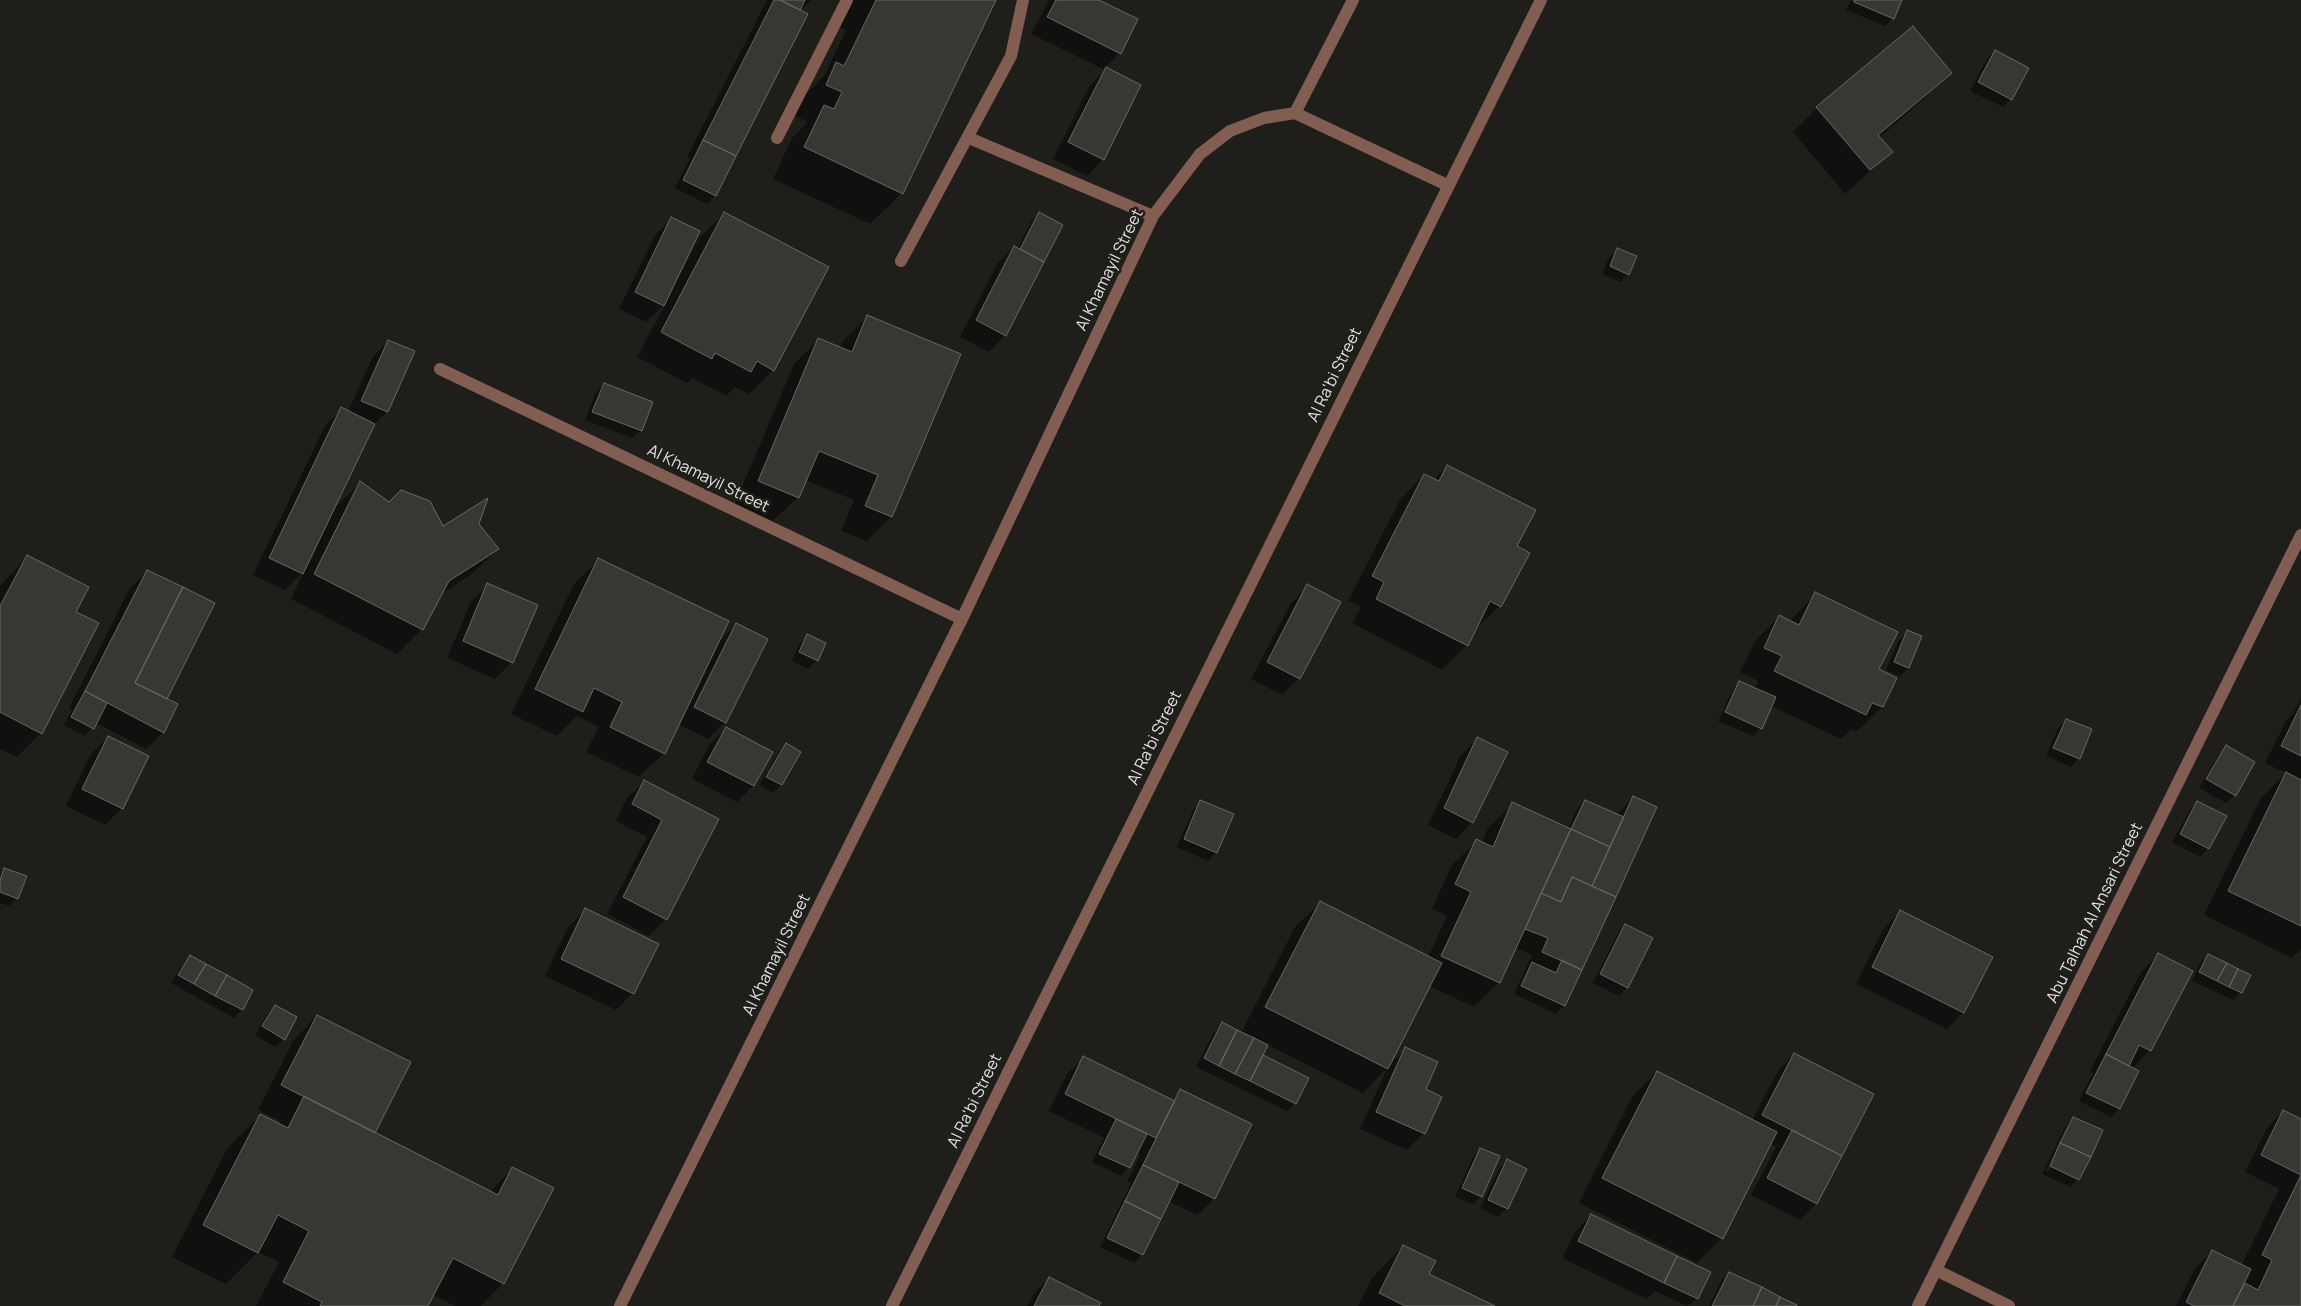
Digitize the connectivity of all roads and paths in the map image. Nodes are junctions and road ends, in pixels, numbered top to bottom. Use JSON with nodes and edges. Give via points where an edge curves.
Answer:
{"nodes":[{"id":1,"x":847,"y":0,"type":"edge"},
{"id":2,"x":1023,"y":0,"type":"edge"},
{"id":3,"x":1353,"y":0,"type":"edge"},
{"id":4,"x":1541,"y":0,"type":"edge"},
{"id":5,"x":1295,"y":114,"type":"junction"},
{"id":6,"x":778,"y":138,"type":"dead end"},
{"id":7,"x":969,"y":138,"type":"junction"},
{"id":8,"x":1448,"y":185,"type":"junction"},
{"id":9,"x":1153,"y":216,"type":"junction"},
{"id":10,"x":901,"y":261,"type":"dead end"},
{"id":11,"x":440,"y":369,"type":"dead end"},
{"id":12,"x":2301,"y":535,"type":"edge"},
{"id":13,"x":962,"y":619,"type":"junction"},
{"id":14,"x":1936,"y":1270,"type":"junction"},
{"id":15,"x":620,"y":1306,"type":"edge"},
{"id":16,"x":892,"y":1306,"type":"edge"},
{"id":17,"x":1918,"y":1306,"type":"edge"},
{"id":18,"x":2010,"y":1306,"type":"edge"}],
"edges":[{"from":1,"to":6,"type":"street"},
{"from":2,"to":7,"type":"street","via":[[1011,56]]},
{"from":3,"to":5,"type":"street"},
{"from":4,"to":8,"type":"street","name":"Al Ra'bi Street"},
{"from":5,"to":8,"type":"street"},
{"from":5,"to":9,"type":"street","name":"Al Khamayil Street","via":[[1264,118],[1230,131],[1200,154]]},
{"from":7,"to":9,"type":"street"},
{"from":7,"to":10,"type":"street"},
{"from":8,"to":16,"type":"street","name":"Al Ra'bi Street"},
{"from":9,"to":13,"type":"street","name":"Al Khamayil Street"},
{"from":11,"to":13,"type":"street","name":"Al Khamayil Street"},
{"from":12,"to":14,"type":"street","name":"Abu Talhah Al Ansari Street"},
{"from":13,"to":15,"type":"street","name":"Al Khamayil Street"},
{"from":14,"to":17,"type":"street","name":"Abu Talhah Al Ansari Street"},
{"from":14,"to":18,"type":"street"}]}
